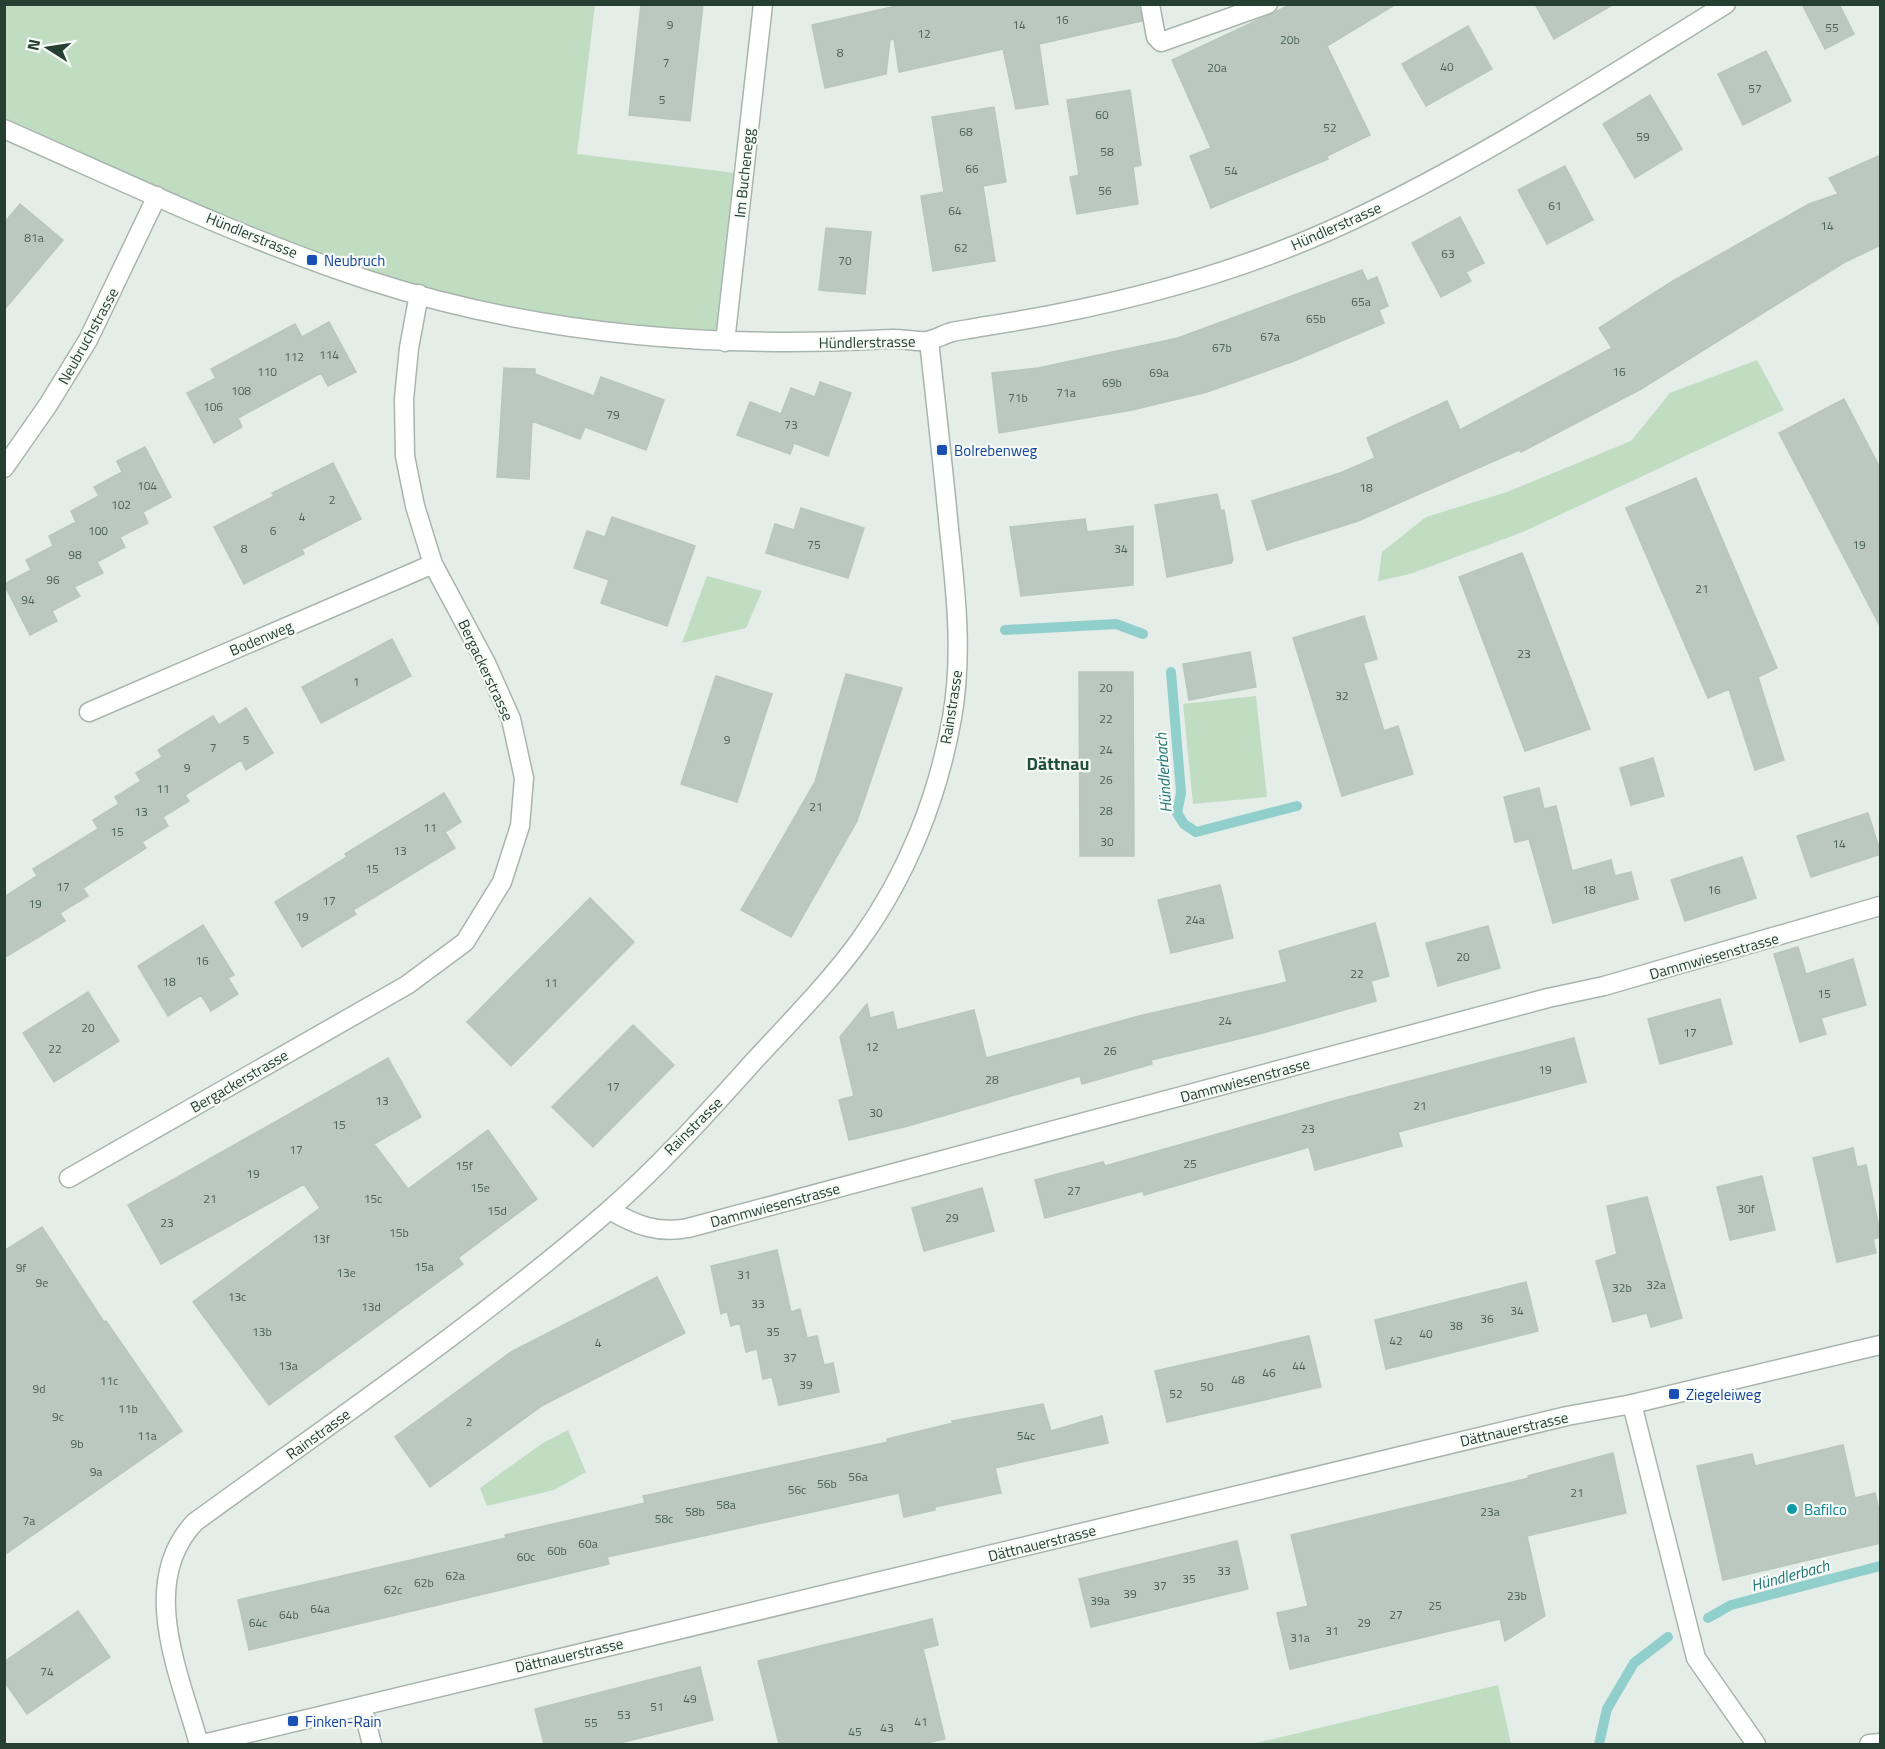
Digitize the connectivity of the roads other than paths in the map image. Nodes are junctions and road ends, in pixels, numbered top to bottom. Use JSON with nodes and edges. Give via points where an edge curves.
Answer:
{"nodes":[{"id":1,"x":763,"y":4,"type":"edge"},
{"id":2,"x":1150,"y":4,"type":"edge"},
{"id":3,"x":1268,"y":4,"type":"edge"},
{"id":4,"x":1726,"y":4,"type":"edge"},
{"id":5,"x":4,"y":129,"type":"edge"},
{"id":6,"x":157,"y":196,"type":"junction"},
{"id":7,"x":419,"y":294,"type":"junction"},
{"id":8,"x":929,"y":341,"type":"junction"},
{"id":9,"x":725,"y":342,"type":"junction"},
{"id":10,"x":4,"y":468,"type":"edge"},
{"id":11,"x":433,"y":564,"type":"junction"},
{"id":12,"x":89,"y":712,"type":"dead end"},
{"id":13,"x":1881,"y":906,"type":"edge"},
{"id":14,"x":69,"y":1178,"type":"dead end"},
{"id":15,"x":610,"y":1210,"type":"junction"},
{"id":16,"x":1881,"y":1345,"type":"edge"},
{"id":17,"x":1632,"y":1404,"type":"junction"},
{"id":18,"x":362,"y":1706,"type":"junction"},
{"id":19,"x":1881,"y":1743,"type":"edge"},
{"id":20,"x":201,"y":1744,"type":"edge"},
{"id":21,"x":372,"y":1744,"type":"edge"},
{"id":22,"x":1756,"y":1744,"type":"edge"},
{"id":23,"x":1869,"y":1744,"type":"edge"}],
"edges":[{"from":1,"to":9,"type":"street","name":"Im Buchenegg"},
{"from":2,"to":3,"type":"street","via":[[1156,38],[1161,42]]},
{"from":4,"to":8,"type":"street","name":"Hündlerstrasse","via":[[1556,109],[1412,190],[1322,234],[1167,288],[1052,315],[952,332]]},
{"from":5,"to":6,"type":"street","name":"Hündlerstrasse"},
{"from":6,"to":7,"type":"street","name":"Hündlerstrasse","via":[[280,248],[373,282]]},
{"from":6,"to":10,"type":"street","name":"Neubruchstrasse","via":[[88,340]]},
{"from":7,"to":9,"type":"street","name":"Hündlerstrasse","via":[[578,328]]},
{"from":7,"to":11,"type":"street","name":"Bergackerstrasse","via":[[406,375],[404,436],[416,506]]},
{"from":8,"to":9,"type":"street","name":"Hündlerstrasse","via":[[898,338]]},
{"from":8,"to":15,"type":"street","name":"Rainstrasse","via":[[955,582],[958,656],[951,719],[925,815],[891,891],[843,962],[726,1093]]},
{"from":11,"to":12,"type":"street","name":"Bodenweg"},
{"from":11,"to":14,"type":"street","name":"Bergackerstrasse","via":[[486,663],[511,719],[520,758],[524,778],[520,826],[502,882],[465,942],[407,986]]},
{"from":13,"to":15,"type":"street","name":"Dammwiesenstrasse","via":[[1604,986],[688,1228],[649,1228]]},
{"from":15,"to":20,"type":"street","name":"Rainstrasse","via":[[460,1330],[195,1522],[184,1534],[168,1568],[165,1609]]},
{"from":16,"to":17,"type":"street","name":"Dättnauerstrasse"},
{"from":17,"to":18,"type":"street","name":"Dättnauerstrasse","via":[[1566,1416]]},
{"from":17,"to":22,"type":"street","via":[[1696,1658]]},
{"from":18,"to":20,"type":"street","name":"Dättnauerstrasse"},
{"from":18,"to":21,"type":"street"},
{"from":19,"to":23,"type":"street"}]}
